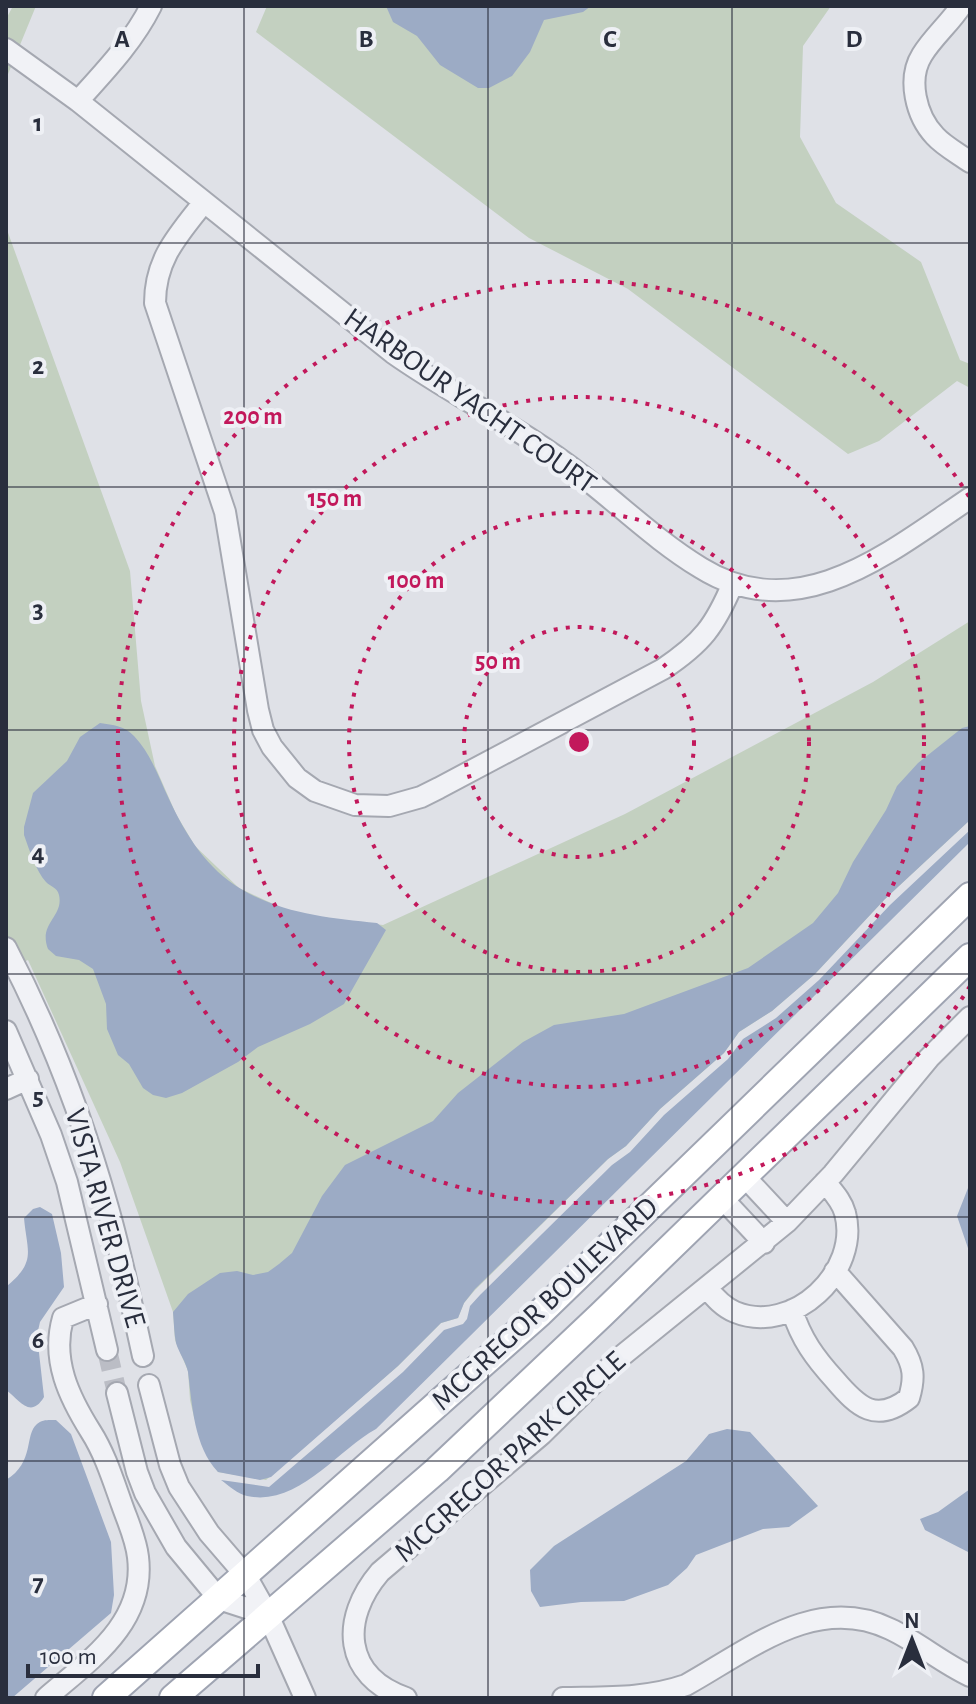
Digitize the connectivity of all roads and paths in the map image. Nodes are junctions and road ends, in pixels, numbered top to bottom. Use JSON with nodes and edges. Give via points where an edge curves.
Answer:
{"nodes":[{"id":1,"x":151,"y":6,"type":"edge"},
{"id":2,"x":961,"y":6,"type":"edge"},
{"id":3,"x":6,"y":49,"type":"edge"},
{"id":4,"x":78,"y":101,"type":"junction"},
{"id":5,"x":970,"y":162,"type":"edge"},
{"id":6,"x":204,"y":202,"type":"junction"},
{"id":7,"x":970,"y":498,"type":"edge"},
{"id":8,"x":733,"y":583,"type":"junction"},
{"id":9,"x":970,"y":896,"type":"edge"},
{"id":10,"x":6,"y":948,"type":"edge"},
{"id":11,"x":970,"y":957,"type":"edge"},
{"id":12,"x":970,"y":1017,"type":"edge"},
{"id":13,"x":6,"y":1031,"type":"edge"},
{"id":14,"x":28,"y":1079,"type":"junction"},
{"id":15,"x":6,"y":1089,"type":"edge"},
{"id":16,"x":744,"y":1176,"type":"junction"},
{"id":17,"x":825,"y":1182,"type":"junction"},
{"id":18,"x":722,"y":1198,"type":"junction"},
{"id":19,"x":787,"y":1222,"type":"junction"},
{"id":20,"x":764,"y":1243,"type":"junction"},
{"id":21,"x":835,"y":1271,"type":"junction"},
{"id":22,"x":707,"y":1288,"type":"junction"},
{"id":23,"x":97,"y":1304,"type":"junction"},
{"id":24,"x":792,"y":1310,"type":"junction"},
{"id":25,"x":107,"y":1350,"type":"tunnel mouth"},
{"id":26,"x":143,"y":1356,"type":"dead end"},
{"id":27,"x":149,"y":1385,"type":"dead end"},
{"id":28,"x":117,"y":1393,"type":"tunnel mouth"},
{"id":29,"x":246,"y":1576,"type":"junction"},
{"id":30,"x":219,"y":1599,"type":"junction"},
{"id":31,"x":268,"y":1615,"type":"junction"},
{"id":32,"x":970,"y":1676,"type":"edge"},
{"id":33,"x":46,"y":1698,"type":"edge"},
{"id":34,"x":106,"y":1698,"type":"edge"},
{"id":35,"x":173,"y":1698,"type":"edge"},
{"id":36,"x":305,"y":1698,"type":"edge"},
{"id":37,"x":406,"y":1698,"type":"edge"},
{"id":38,"x":563,"y":1698,"type":"edge"}],
"edges":[{"from":1,"to":4,"type":"street","via":[[119,55]]},
{"from":2,"to":5,"type":"street","via":[[920,56],[915,100],[935,136]]},
{"from":3,"to":4,"type":"street","name":"HARBOUR YACHT COURT"},
{"from":4,"to":6,"type":"street","name":"HARBOUR YACHT COURT"},
{"from":6,"to":8,"type":"street","name":"HARBOUR YACHT COURT","via":[[413,367],[567,464],[699,568]]},
{"from":6,"to":8,"type":"street","via":[[160,265],[155,303],[225,512],[263,730],[282,762],[315,791],[372,807],[405,802],[439,788],[679,658],[713,624]]},
{"from":7,"to":8,"type":"street","name":"HARBOUR YACHT COURT","via":[[868,566],[830,581],[791,590]]},
{"from":9,"to":29,"type":"main road","name":"MCGREGOR BOULEVARD","via":[[540,1313]]},
{"from":10,"to":26,"type":"street","name":"VISTA RIVER DRIVE","via":[[56,1054],[95,1162]]},
{"from":11,"to":16,"type":"main road","name":"MCGREGOR BOULEVARD"},
{"from":12,"to":17,"type":"street","name":"MCGREGOR PARK CIRCLE"},
{"from":13,"to":14,"type":"street","name":"VISTA RIVER DRIVE"},
{"from":14,"to":15,"type":"street"},
{"from":14,"to":23,"type":"street","name":"VISTA RIVER DRIVE","via":[[67,1182]]},
{"from":16,"to":18,"type":"main road","name":"MCGREGOR BOULEVARD"},
{"from":16,"to":19,"type":"street"},
{"from":17,"to":19,"type":"street","name":"MCGREGOR PARK CIRCLE"},
{"from":17,"to":21,"type":"street","via":[[841,1202],[847,1231],[846,1249]]},
{"from":18,"to":20,"type":"street"},
{"from":18,"to":31,"type":"main road","name":"MCGREGOR BOULEVARD","via":[[437,1470]]},
{"from":19,"to":20,"type":"street","name":"MCGREGOR PARK CIRCLE"},
{"from":20,"to":22,"type":"street","name":"MCGREGOR PARK CIRCLE"},
{"from":21,"to":24,"type":"street","via":[[817,1294]]},
{"from":21,"to":24,"type":"street","via":[[912,1361],[909,1398],[886,1410],[853,1401],[812,1355]]},
{"from":22,"to":24,"type":"street","via":[[737,1313],[768,1316]]},
{"from":22,"to":37,"type":"street","name":"MCGREGOR PARK CIRCLE","via":[[618,1359],[542,1434],[368,1586],[353,1626],[360,1662],[371,1679]]},
{"from":23,"to":25,"type":"street","name":"VISTA RIVER DRIVE"},
{"from":23,"to":33,"type":"street","via":[[63,1318],[57,1338],[59,1359],[70,1397],[101,1449],[118,1494],[134,1539],[139,1578],[122,1626]]},
{"from":27,"to":29,"type":"street","via":[[179,1487]]},
{"from":28,"to":30,"type":"street","via":[[145,1493],[176,1547]]},
{"from":29,"to":30,"type":"main road","name":"MCGREGOR BOULEVARD"},
{"from":29,"to":31,"type":"street"},
{"from":30,"to":31,"type":"street"},
{"from":30,"to":34,"type":"main road","name":"MCGREGOR BOULEVARD"},
{"from":31,"to":35,"type":"main road","name":"MCGREGOR BOULEVARD"},
{"from":31,"to":36,"type":"street"},
{"from":32,"to":38,"type":"street","via":[[891,1629],[835,1616],[795,1624],[670,1691]]}]}
